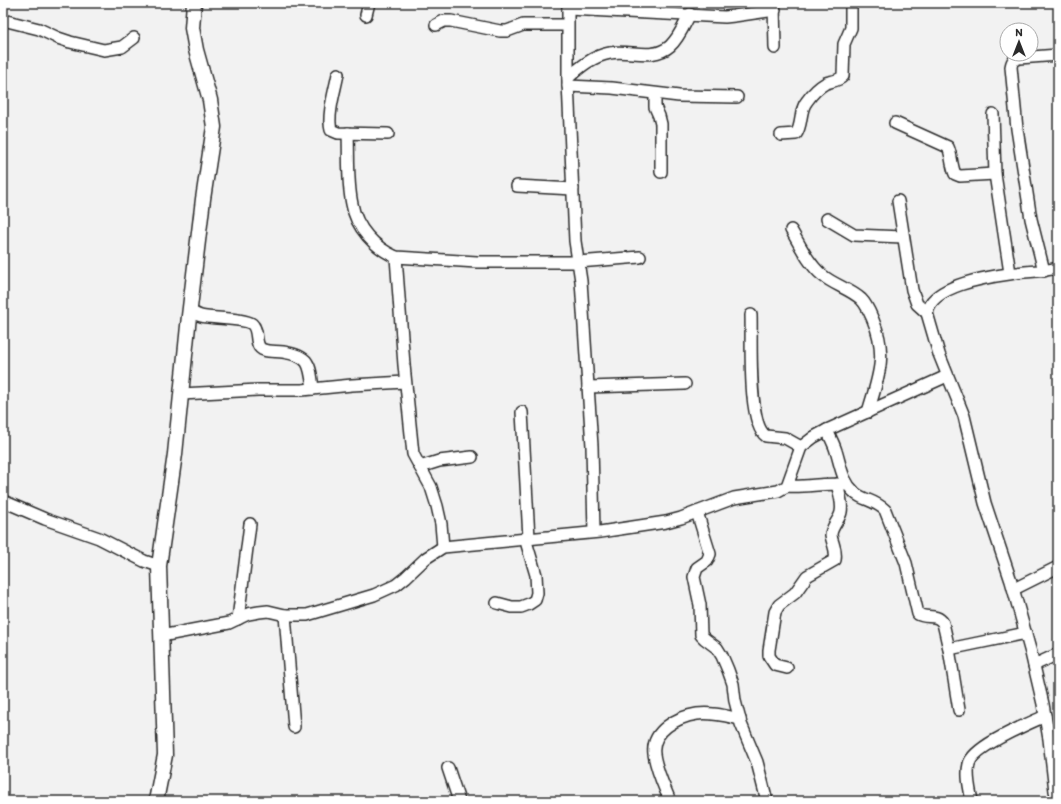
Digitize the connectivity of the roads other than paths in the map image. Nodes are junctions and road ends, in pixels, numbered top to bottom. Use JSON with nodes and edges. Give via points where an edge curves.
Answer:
{"nodes":[{"id":1,"x":194,"y":3,"type":"edge"},
{"id":2,"x":369,"y":3,"type":"edge"},
{"id":3,"x":851,"y":3,"type":"edge"},
{"id":4,"x":568,"y":6,"type":"edge"},
{"id":5,"x":774,"y":6,"type":"edge"},
{"id":6,"x":690,"y":14,"type":"junction"},
{"id":7,"x":366,"y":15,"type":"dead end"},
{"id":8,"x":3,"y":20,"type":"edge"},
{"id":9,"x":436,"y":25,"type":"dead end"},
{"id":10,"x":567,"y":25,"type":"junction"},
{"id":11,"x":134,"y":38,"type":"dead end"},
{"id":12,"x":775,"y":48,"type":"dead end"},
{"id":13,"x":1058,"y":55,"type":"edge"},
{"id":14,"x":338,"y":74,"type":"dead end"},
{"id":15,"x":568,"y":82,"type":"junction"},
{"id":16,"x":655,"y":94,"type":"junction"},
{"id":17,"x":737,"y":97,"type":"dead end"},
{"id":18,"x":993,"y":114,"type":"dead end"},
{"id":19,"x":896,"y":123,"type":"dead end"},
{"id":20,"x":348,"y":133,"type":"junction"},
{"id":21,"x":388,"y":134,"type":"dead end"},
{"id":22,"x":781,"y":135,"type":"dead end"},
{"id":23,"x":661,"y":172,"type":"dead end"},
{"id":24,"x":995,"y":174,"type":"junction"},
{"id":25,"x":517,"y":186,"type":"dead end"},
{"id":26,"x":573,"y":189,"type":"junction"},
{"id":27,"x":898,"y":201,"type":"dead end"},
{"id":28,"x":828,"y":220,"type":"dead end"},
{"id":29,"x":791,"y":230,"type":"dead end"},
{"id":30,"x":903,"y":237,"type":"junction"},
{"id":31,"x":396,"y":257,"type":"junction"},
{"id":32,"x":640,"y":257,"type":"dead end"},
{"id":33,"x":578,"y":262,"type":"junction"},
{"id":34,"x":1058,"y":268,"type":"edge"},
{"id":35,"x":1044,"y":271,"type":"junction"},
{"id":36,"x":1010,"y":273,"type":"junction"},
{"id":37,"x":190,"y":311,"type":"junction"},
{"id":38,"x":927,"y":313,"type":"junction"},
{"id":39,"x":751,"y":315,"type":"dead end"},
{"id":40,"x":947,"y":376,"type":"junction"},
{"id":41,"x":405,"y":382,"type":"junction"},
{"id":42,"x":685,"y":384,"type":"dead end"},
{"id":43,"x":588,"y":387,"type":"junction"},
{"id":44,"x":313,"y":389,"type":"junction"},
{"id":45,"x":181,"y":394,"type":"junction"},
{"id":46,"x":522,"y":412,"type":"dead end"},
{"id":47,"x":868,"y":412,"type":"junction"},
{"id":48,"x":827,"y":430,"type":"junction"},
{"id":49,"x":801,"y":447,"type":"junction"},
{"id":50,"x":472,"y":456,"type":"dead end"},
{"id":51,"x":420,"y":467,"type":"junction"},
{"id":52,"x":837,"y":484,"type":"junction"},
{"id":53,"x":787,"y":486,"type":"junction"},
{"id":54,"x":849,"y":486,"type":"junction"},
{"id":55,"x":3,"y":501,"type":"edge"},
{"id":56,"x":697,"y":512,"type":"junction"},
{"id":57,"x":250,"y":524,"type":"dead end"},
{"id":58,"x":594,"y":532,"type":"junction"},
{"id":59,"x":527,"y":538,"type":"junction"},
{"id":60,"x":443,"y":547,"type":"junction"},
{"id":61,"x":159,"y":566,"type":"junction"},
{"id":62,"x":1058,"y":567,"type":"edge"},
{"id":63,"x":1014,"y":589,"type":"junction"},
{"id":64,"x":497,"y":603,"type":"dead end"},
{"id":65,"x":285,"y":614,"type":"junction"},
{"id":66,"x":238,"y":619,"type":"junction"},
{"id":67,"x":1026,"y":633,"type":"junction"},
{"id":68,"x":161,"y":636,"type":"junction"},
{"id":69,"x":949,"y":649,"type":"junction"},
{"id":70,"x":1058,"y":654,"type":"edge"},
{"id":71,"x":1034,"y":665,"type":"junction"},
{"id":72,"x":787,"y":668,"type":"dead end"},
{"id":73,"x":959,"y":710,"type":"dead end"},
{"id":74,"x":1045,"y":716,"type":"junction"},
{"id":75,"x":740,"y":719,"type":"junction"},
{"id":76,"x":294,"y":727,"type":"dead end"},
{"id":77,"x":448,"y":768,"type":"dead end"},
{"id":78,"x":156,"y":801,"type":"edge"},
{"id":79,"x":459,"y":801,"type":"edge"},
{"id":80,"x":670,"y":801,"type":"edge"},
{"id":81,"x":768,"y":801,"type":"edge"},
{"id":82,"x":972,"y":801,"type":"edge"},
{"id":83,"x":1058,"y":801,"type":"edge"}],
"edges":[{"from":1,"to":37,"type":"main road","via":[[192,28],[214,126]]},
{"from":2,"to":7,"type":"street"},
{"from":3,"to":22,"type":"street","via":[[851,28],[844,44],[843,76],[818,88],[808,100],[802,110],[796,134]]},
{"from":4,"to":6,"type":"street"},
{"from":4,"to":10,"type":"street"},
{"from":5,"to":6,"type":"street","via":[[734,16]]},
{"from":5,"to":12,"type":"street"},
{"from":6,"to":15,"type":"street","via":[[676,39],[666,50],[646,54],[612,52],[601,55],[588,62]]},
{"from":8,"to":11,"type":"street","via":[[39,29],[70,42],[104,50],[122,48]]},
{"from":9,"to":10,"type":"street","via":[[451,21],[500,31],[523,25]]},
{"from":10,"to":15,"type":"street"},
{"from":13,"to":35,"type":"street","via":[[1019,58],[1011,62],[1010,67],[1029,212]]},
{"from":14,"to":20,"type":"street","via":[[330,125],[331,130]]},
{"from":15,"to":16,"type":"street"},
{"from":15,"to":26,"type":"street"},
{"from":16,"to":17,"type":"street"},
{"from":16,"to":23,"type":"street","via":[[655,107],[661,124]]},
{"from":18,"to":24,"type":"street"},
{"from":19,"to":24,"type":"street","via":[[948,147],[954,174]]},
{"from":20,"to":21,"type":"street"},
{"from":20,"to":31,"type":"street","via":[[352,206],[366,235],[386,253]]},
{"from":24,"to":36,"type":"street"},
{"from":25,"to":26,"type":"street"},
{"from":26,"to":33,"type":"street"},
{"from":27,"to":30,"type":"street"},
{"from":28,"to":30,"type":"street","via":[[854,234]]},
{"from":29,"to":47,"type":"street","via":[[822,275],[868,307],[881,350],[879,376]]},
{"from":30,"to":38,"type":"street","via":[[912,290],[917,304]]},
{"from":31,"to":33,"type":"street","via":[[477,262]]},
{"from":31,"to":41,"type":"street"},
{"from":32,"to":33,"type":"street"},
{"from":33,"to":43,"type":"street","via":[[582,281]]},
{"from":34,"to":35,"type":"street"},
{"from":35,"to":36,"type":"street"},
{"from":36,"to":38,"type":"street","via":[[958,285],[932,301]]},
{"from":37,"to":44,"type":"street","via":[[200,316],[252,324],[259,346],[263,350],[284,352],[305,359],[309,363]]},
{"from":37,"to":45,"type":"main road"},
{"from":38,"to":40,"type":"street"},
{"from":39,"to":49,"type":"street","via":[[751,379],[760,428],[766,436],[784,438]]},
{"from":40,"to":47,"type":"street"},
{"from":40,"to":63,"type":"street","via":[[964,416],[985,503]]},
{"from":41,"to":44,"type":"street","via":[[352,384]]},
{"from":41,"to":51,"type":"street","via":[[414,454]]},
{"from":42,"to":43,"type":"street"},
{"from":43,"to":58,"type":"street"},
{"from":44,"to":45,"type":"street"},
{"from":45,"to":61,"type":"main road"},
{"from":46,"to":59,"type":"street"},
{"from":47,"to":48,"type":"street"},
{"from":48,"to":49,"type":"street"},
{"from":48,"to":54,"type":"street","via":[[843,478]]},
{"from":49,"to":53,"type":"street"},
{"from":50,"to":51,"type":"street"},
{"from":51,"to":60,"type":"street","via":[[437,506]]},
{"from":52,"to":53,"type":"street"},
{"from":52,"to":54,"type":"street"},
{"from":52,"to":72,"type":"street","via":[[842,505],[831,535],[835,547],[835,560],[808,576],[775,612],[769,656],[775,664]]},
{"from":53,"to":56,"type":"street","via":[[778,491],[734,498]]},
{"from":54,"to":69,"type":"street","via":[[858,496],[879,504],[885,510],[906,563],[918,614],[941,620]]},
{"from":55,"to":61,"type":"street","via":[[99,538]]},
{"from":56,"to":58,"type":"street","via":[[666,522]]},
{"from":56,"to":75,"type":"street","via":[[710,554],[707,561],[697,568],[694,577],[700,605],[701,632],[704,639],[722,656],[733,684]]},
{"from":57,"to":66,"type":"street"},
{"from":58,"to":59,"type":"street"},
{"from":59,"to":60,"type":"street"},
{"from":59,"to":64,"type":"street","via":[[536,575],[535,600],[521,607]]},
{"from":60,"to":65,"type":"street","via":[[385,591],[312,614]]},
{"from":61,"to":68,"type":"main road"},
{"from":62,"to":63,"type":"street"},
{"from":63,"to":67,"type":"street"},
{"from":65,"to":66,"type":"street","via":[[268,611],[248,614]]},
{"from":65,"to":76,"type":"street"},
{"from":66,"to":68,"type":"street"},
{"from":67,"to":69,"type":"street"},
{"from":67,"to":71,"type":"street"},
{"from":68,"to":78,"type":"main road","via":[[165,755]]},
{"from":69,"to":73,"type":"street"},
{"from":70,"to":71,"type":"street"},
{"from":71,"to":74,"type":"street"},
{"from":74,"to":82,"type":"street","via":[[990,742],[974,755],[969,763],[968,774]]},
{"from":74,"to":83,"type":"street"},
{"from":75,"to":80,"type":"street","via":[[697,714],[672,722],[659,734],[654,744],[654,754]]},
{"from":75,"to":81,"type":"street","via":[[757,762]]},
{"from":77,"to":79,"type":"street"}]}
